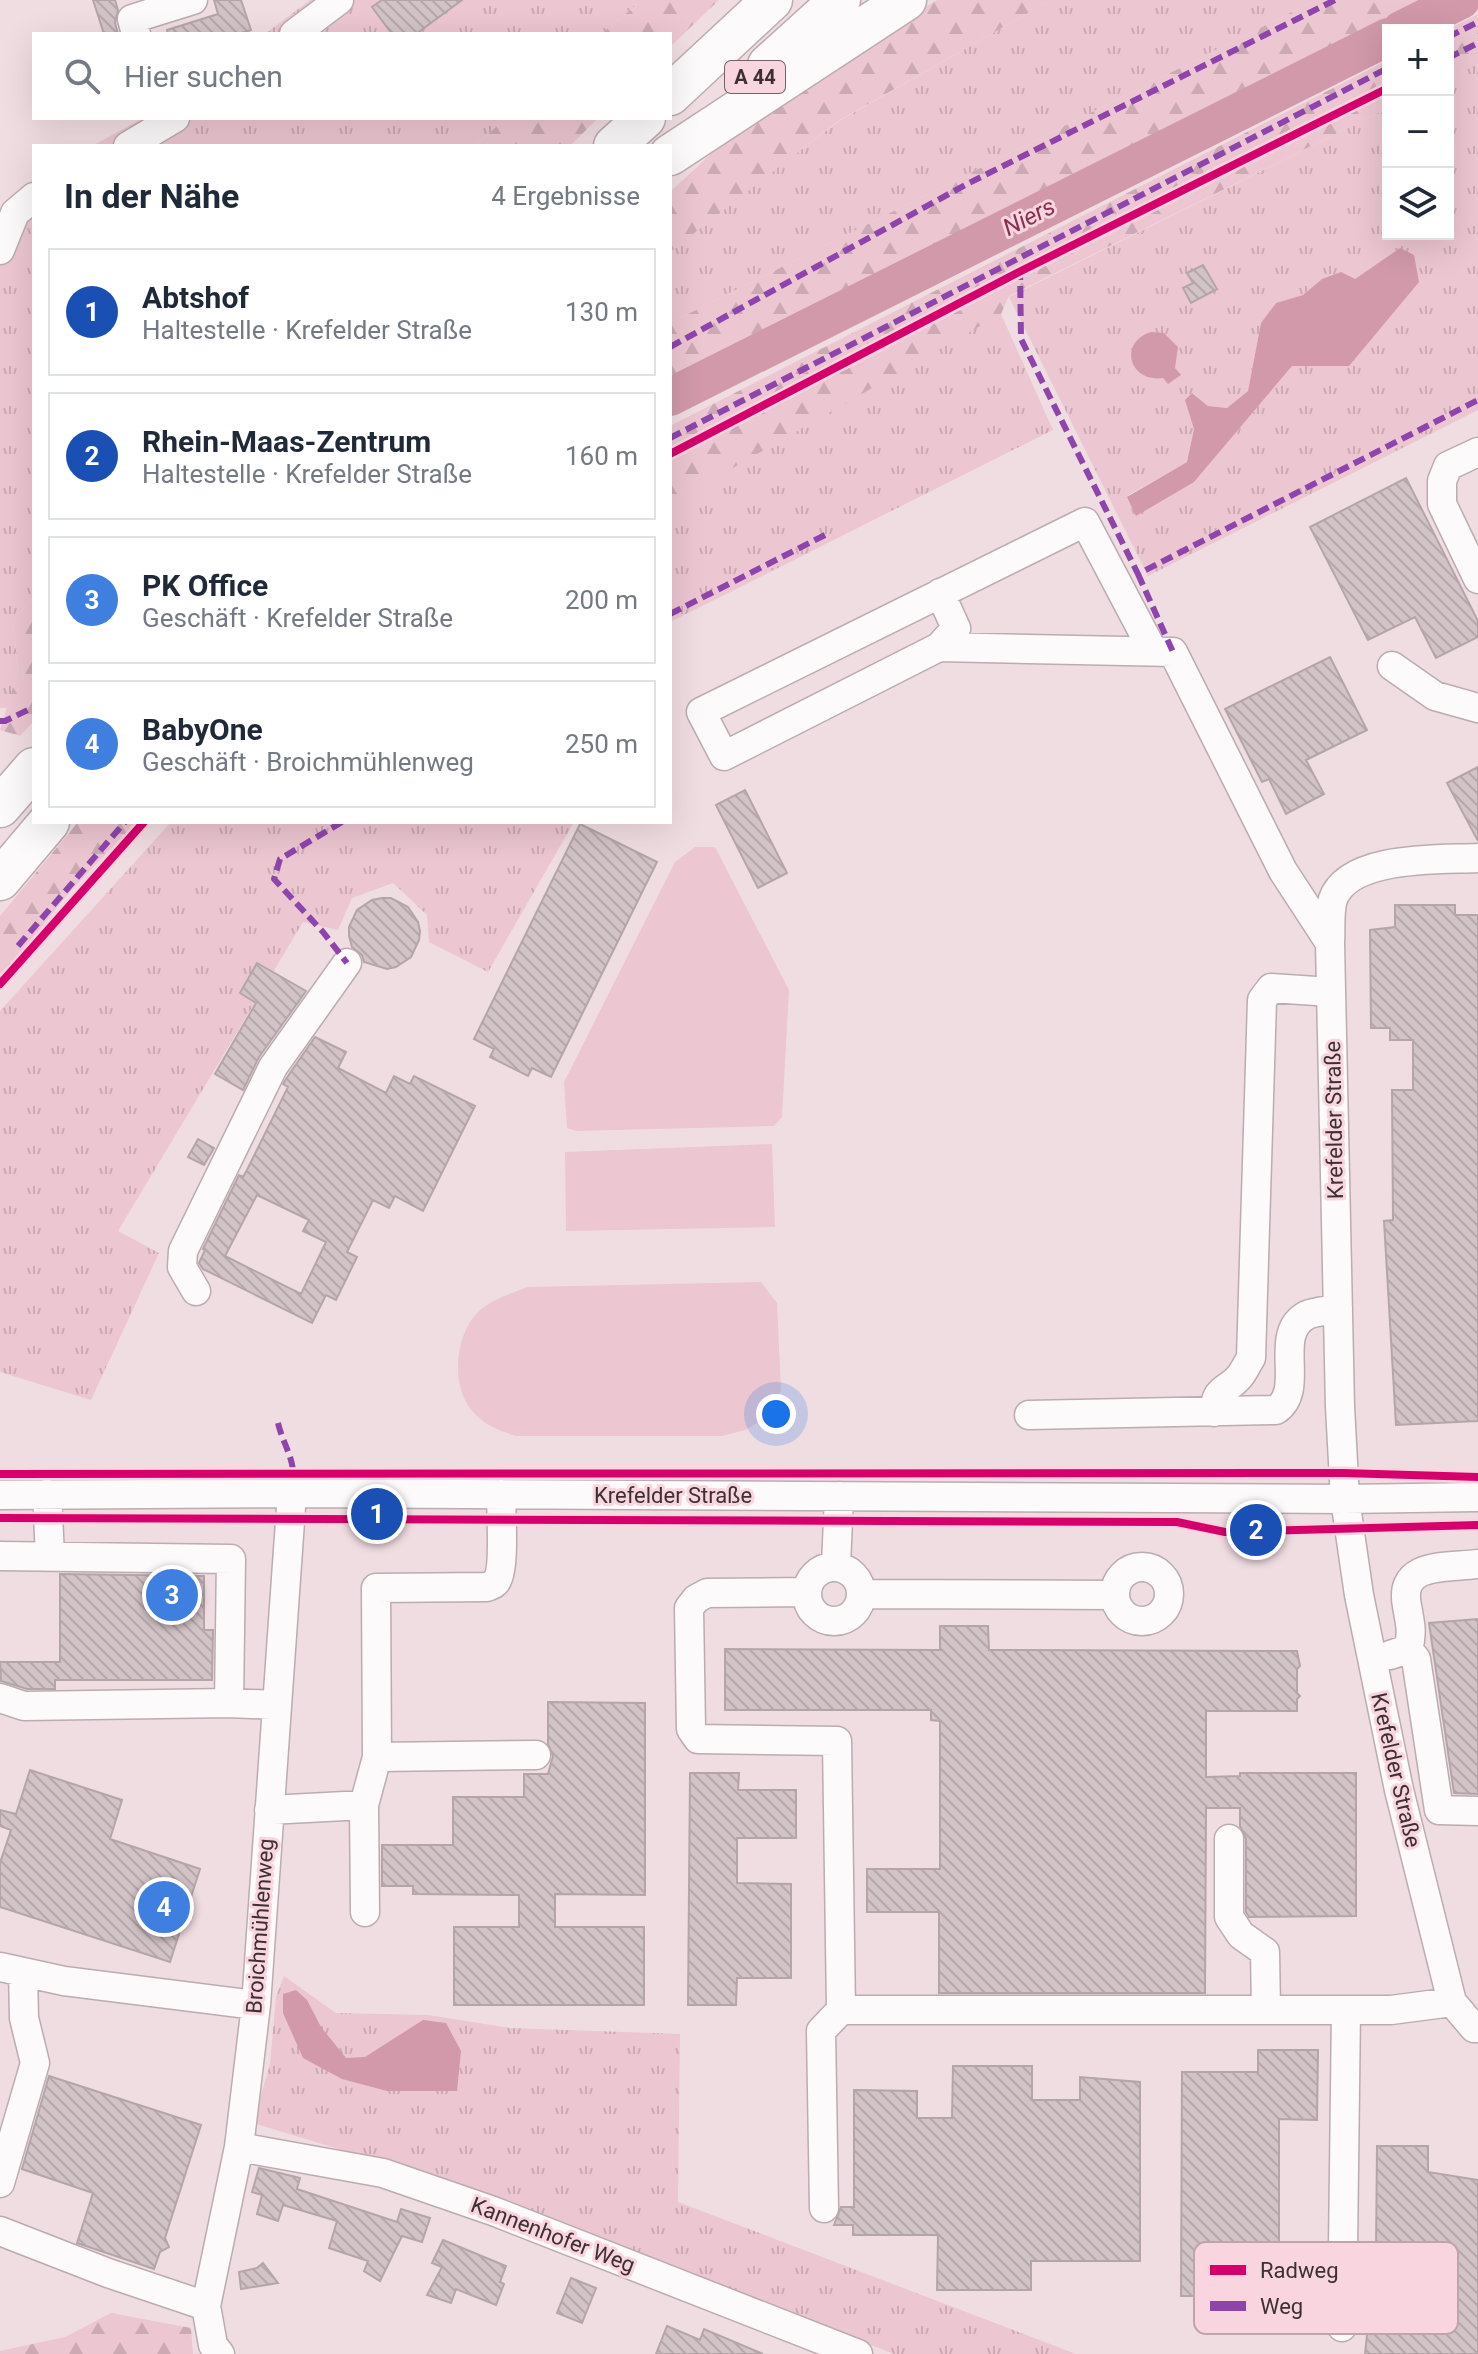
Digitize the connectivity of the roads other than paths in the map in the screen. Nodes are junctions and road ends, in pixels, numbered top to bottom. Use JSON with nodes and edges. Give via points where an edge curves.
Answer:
{"nodes":[{"id":1,"x":193,"y":0,"type":"edge"},
{"id":2,"x":339,"y":0,"type":"edge"},
{"id":3,"x":772,"y":0,"type":"edge"},
{"id":4,"x":840,"y":0,"type":"edge"},
{"id":5,"x":906,"y":0,"type":"edge"},
{"id":6,"x":135,"y":32,"type":"edge"},
{"id":7,"x":297,"y":32,"type":"edge"},
{"id":8,"x":672,"y":93,"type":"edge"},
{"id":9,"x":643,"y":120,"type":"edge"},
{"id":10,"x":164,"y":121,"type":"edge"},
{"id":11,"x":131,"y":144,"type":"edge"},
{"id":12,"x":616,"y":144,"type":"edge"},
{"id":13,"x":672,"y":152,"type":"edge"},
{"id":14,"x":672,"y":153,"type":"edge"},
{"id":15,"x":18,"y":202,"type":"edge"},
{"id":16,"x":0,"y":250,"type":"edge"},
{"id":17,"x":1478,"y":452,"type":"edge"},
{"id":18,"x":1478,"y":579,"type":"edge"},
{"id":19,"x":940,"y":593,"type":"junction"},
{"id":20,"x":939,"y":647,"type":"junction"},
{"id":21,"x":1153,"y":651,"type":"junction"},
{"id":22,"x":1392,"y":666,"type":"dead end"},
{"id":23,"x":1478,"y":708,"type":"edge"},
{"id":24,"x":32,"y":770,"type":"edge"},
{"id":25,"x":0,"y":807,"type":"edge"},
{"id":26,"x":47,"y":824,"type":"edge"},
{"id":27,"x":1478,"y":858,"type":"edge"},
{"id":28,"x":0,"y":880,"type":"edge"},
{"id":29,"x":1330,"y":943,"type":"junction"},
{"id":30,"x":347,"y":963,"type":"dead end"},
{"id":31,"x":1331,"y":992,"type":"junction"},
{"id":32,"x":196,"y":1291,"type":"dead end"},
{"id":33,"x":1338,"y":1309,"type":"junction"},
{"id":34,"x":1214,"y":1412,"type":"junction"},
{"id":35,"x":1029,"y":1415,"type":"dead end"},
{"id":36,"x":292,"y":1493,"type":"junction"},
{"id":37,"x":47,"y":1494,"type":"junction"},
{"id":38,"x":501,"y":1494,"type":"junction"},
{"id":39,"x":0,"y":1495,"type":"edge"},
{"id":40,"x":839,"y":1496,"type":"junction"},
{"id":41,"x":1478,"y":1497,"type":"edge"},
{"id":42,"x":1345,"y":1499,"type":"junction"},
{"id":43,"x":0,"y":1556,"type":"edge"},
{"id":44,"x":50,"y":1556,"type":"junction"},
{"id":45,"x":1478,"y":1564,"type":"edge"},
{"id":46,"x":836,"y":1566,"type":"junction"},
{"id":47,"x":806,"y":1592,"type":"junction"},
{"id":48,"x":861,"y":1594,"type":"junction"},
{"id":49,"x":1115,"y":1595,"type":"dead end"},
{"id":50,"x":1408,"y":1649,"type":"junction"},
{"id":51,"x":1372,"y":1657,"type":"junction"},
{"id":52,"x":0,"y":1698,"type":"edge"},
{"id":53,"x":229,"y":1703,"type":"junction"},
{"id":54,"x":276,"y":1705,"type":"junction"},
{"id":55,"x":536,"y":1755,"type":"dead end"},
{"id":56,"x":377,"y":1757,"type":"junction"},
{"id":57,"x":364,"y":1805,"type":"junction"},
{"id":58,"x":269,"y":1810,"type":"junction"},
{"id":59,"x":1478,"y":1811,"type":"edge"},
{"id":60,"x":1229,"y":1839,"type":"dead end"},
{"id":61,"x":365,"y":1912,"type":"dead end"},
{"id":62,"x":12,"y":1970,"type":"edge"},
{"id":63,"x":1452,"y":2002,"type":"junction"},
{"id":64,"x":256,"y":2005,"type":"junction"},
{"id":65,"x":841,"y":2010,"type":"junction"},
{"id":66,"x":1266,"y":2010,"type":"junction"},
{"id":67,"x":1346,"y":2010,"type":"junction"},
{"id":68,"x":1478,"y":2028,"type":"edge"},
{"id":69,"x":239,"y":2147,"type":"junction"},
{"id":70,"x":0,"y":2183,"type":"edge"},
{"id":71,"x":824,"y":2208,"type":"dead end"},
{"id":72,"x":0,"y":2231,"type":"edge"},
{"id":73,"x":1343,"y":2242,"type":"edge"},
{"id":74,"x":206,"y":2306,"type":"junction"},
{"id":75,"x":220,"y":2354,"type":"edge"},
{"id":76,"x":858,"y":2354,"type":"edge"}],
"edges":[{"from":1,"to":6,"type":"street","via":[[132,19]]},
{"from":2,"to":7,"type":"street"},
{"from":3,"to":8,"type":"highway","number":"A 44"},
{"from":4,"to":13,"type":"highway","number":"A 44"},
{"from":5,"to":14,"type":"highway"},
{"from":9,"to":12,"type":"highway"},
{"from":10,"to":11,"type":"street"},
{"from":15,"to":16,"type":"street"},
{"from":17,"to":18,"type":"street","via":[[1448,466],[1442,481],[1442,504]]},
{"from":19,"to":20,"type":"street","via":[[956,628]]},
{"from":19,"to":20,"type":"street","via":[[701,712],[724,756]]},
{"from":19,"to":21,"type":"street","via":[[1085,522]]},
{"from":20,"to":21,"type":"street"},
{"from":21,"to":29,"type":"street","via":[[1173,652],[1283,871]]},
{"from":22,"to":23,"type":"street","via":[[1435,696]]},
{"from":24,"to":25,"type":"highway"},
{"from":26,"to":28,"type":"highway"},
{"from":27,"to":29,"type":"street","name":"Krefelder Straße","via":[[1388,864],[1353,875],[1334,898]]},
{"from":29,"to":31,"type":"street","name":"Krefelder Straße"},
{"from":30,"to":32,"type":"street","via":[[273,1067],[183,1251],[182,1267]]},
{"from":31,"to":33,"type":"street","name":"Krefelder Straße"},
{"from":31,"to":34,"type":"street","via":[[1271,988],[1262,1000],[1251,1358],[1239,1378],[1215,1397]]},
{"from":33,"to":34,"type":"street","via":[[1307,1315],[1295,1326],[1285,1404],[1276,1410]]},
{"from":33,"to":42,"type":"street","name":"Krefelder Straße"},
{"from":34,"to":35,"type":"street"},
{"from":36,"to":37,"type":"street","name":"Krefelder Straße"},
{"from":36,"to":38,"type":"street","name":"Krefelder Straße"},
{"from":36,"to":54,"type":"street","name":"Broichmühlenweg"},
{"from":37,"to":39,"type":"street","name":"Krefelder Straße"},
{"from":37,"to":44,"type":"street"},
{"from":38,"to":40,"type":"street","name":"Krefelder Straße"},
{"from":38,"to":56,"type":"street","via":[[496,1583],[376,1588]]},
{"from":40,"to":42,"type":"street","name":"Krefelder Straße"},
{"from":40,"to":46,"type":"street"},
{"from":41,"to":42,"type":"street","name":"Krefelder Straße"},
{"from":42,"to":51,"type":"street","name":"Krefelder Straße"},
{"from":43,"to":44,"type":"street"},
{"from":44,"to":53,"type":"street","via":[[231,1559]]},
{"from":45,"to":50,"type":"street","via":[[1420,1571],[1408,1581],[1405,1595],[1413,1635]]},
{"from":46,"to":47,"type":"street","via":[[819,1570]]},
{"from":46,"to":48,"type":"street","via":[[851,1573]]},
{"from":47,"to":48,"type":"street","via":[[811,1609],[833,1621],[849,1616]]},
{"from":47,"to":65,"type":"street","via":[[707,1593],[696,1599],[689,1608],[691,1729],[698,1739],[837,1741]]},
{"from":48,"to":49,"type":"street"},
{"from":50,"to":51,"type":"street"},
{"from":50,"to":59,"type":"street","via":[[1416,1659],[1439,1810]]},
{"from":51,"to":63,"type":"street","name":"Krefelder Straße"},
{"from":52,"to":53,"type":"street","via":[[24,1706]]},
{"from":53,"to":54,"type":"street"},
{"from":54,"to":58,"type":"street","name":"Broichmühlenweg"},
{"from":55,"to":56,"type":"street"},
{"from":56,"to":57,"type":"street"},
{"from":57,"to":58,"type":"street"},
{"from":57,"to":61,"type":"street"},
{"from":58,"to":64,"type":"street","name":"Broichmühlenweg"},
{"from":60,"to":66,"type":"street","via":[[1229,1917],[1241,1935],[1265,1952]]},
{"from":62,"to":64,"type":"street"},
{"from":62,"to":70,"type":"street","via":[[35,2063]]},
{"from":63,"to":67,"type":"street"},
{"from":63,"to":68,"type":"street"},
{"from":64,"to":69,"type":"street","name":"Broichmühlenweg"},
{"from":65,"to":66,"type":"street"},
{"from":65,"to":71,"type":"street","via":[[821,2031]]},
{"from":66,"to":67,"type":"street"},
{"from":67,"to":73,"type":"street"},
{"from":69,"to":74,"type":"street","name":"Broichmühlenweg"},
{"from":69,"to":76,"type":"street","name":"Kannenhofer Weg","via":[[383,2173]]},
{"from":72,"to":74,"type":"street"},
{"from":74,"to":75,"type":"street","name":"Broichmühlenweg","via":[[213,2345]]}]}
